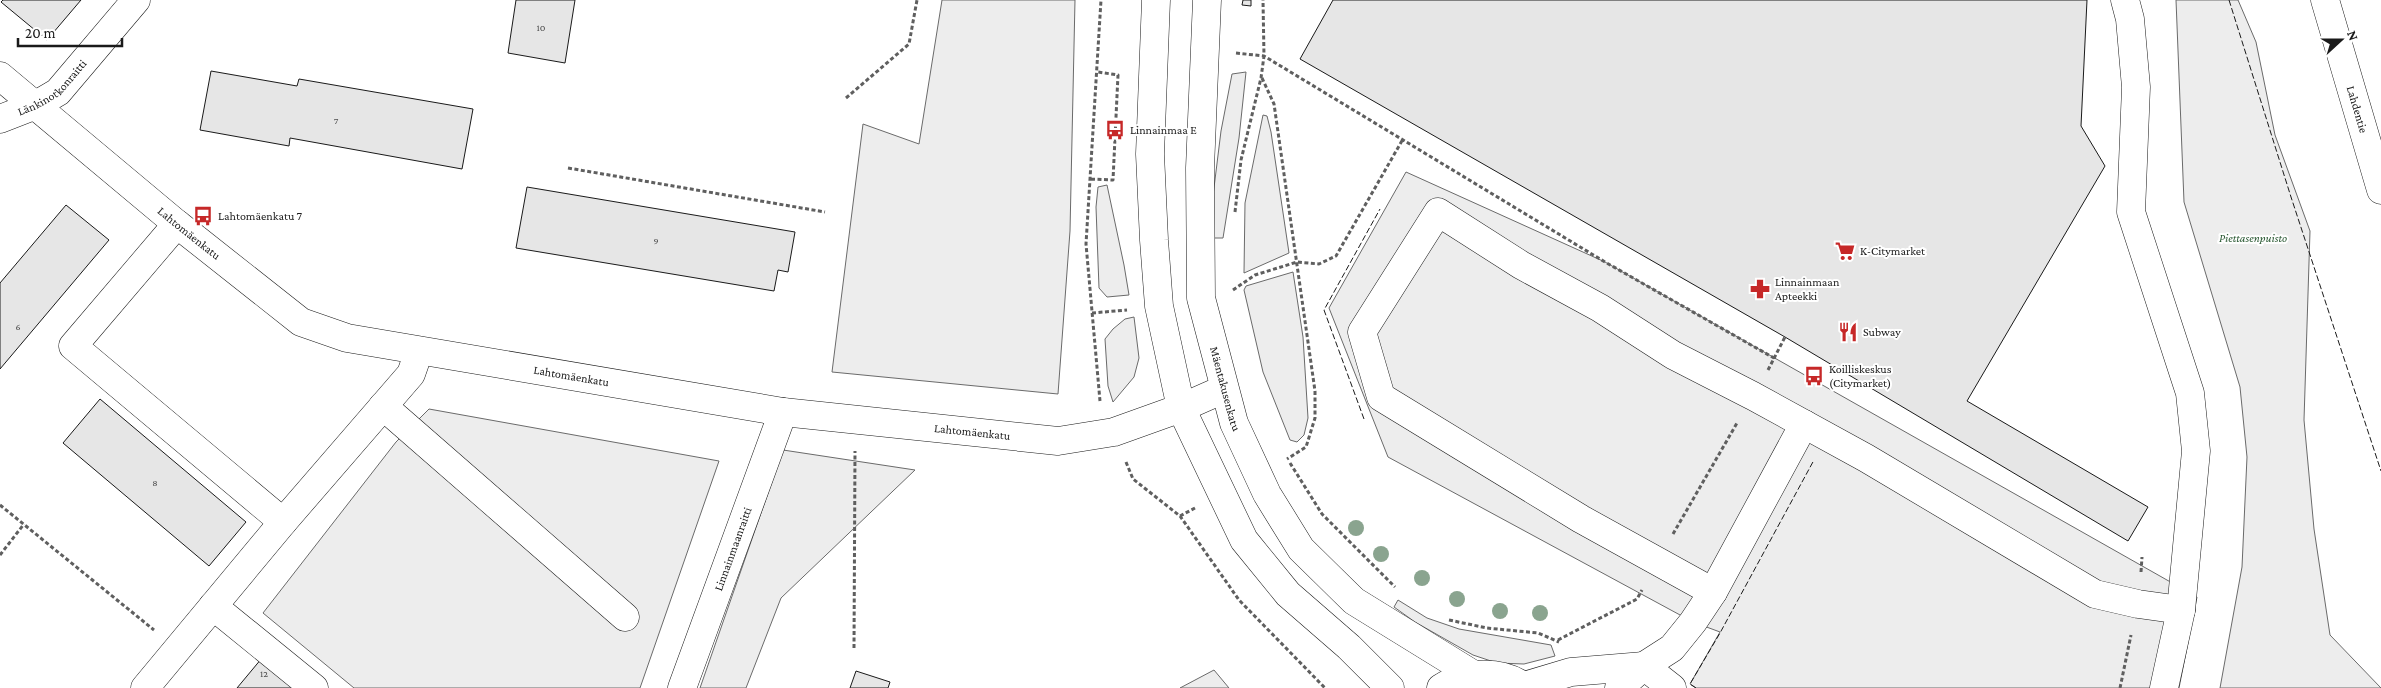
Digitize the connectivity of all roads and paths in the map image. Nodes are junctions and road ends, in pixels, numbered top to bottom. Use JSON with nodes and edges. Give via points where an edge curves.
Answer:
{"nodes":[{"id":1,"x":136,"y":0,"type":"edge"},
{"id":2,"x":917,"y":0,"type":"edge"},
{"id":3,"x":1101,"y":0,"type":"edge"},
{"id":4,"x":1156,"y":0,"type":"edge"},
{"id":5,"x":1207,"y":0,"type":"edge"},
{"id":6,"x":1263,"y":0,"type":"edge"},
{"id":7,"x":2125,"y":0,"type":"edge"},
{"id":8,"x":2325,"y":0,"type":"edge"},
{"id":9,"x":1236,"y":44,"type":"dead end"},
{"id":10,"x":1264,"y":56,"type":"junction"},
{"id":11,"x":1098,"y":72,"type":"junction"},
{"id":12,"x":0,"y":76,"type":"edge"},
{"id":13,"x":1262,"y":78,"type":"junction"},
{"id":14,"x":846,"y":98,"type":"dead end"},
{"id":15,"x":36,"y":105,"type":"junction"},
{"id":16,"x":0,"y":119,"type":"edge"},
{"id":17,"x":1404,"y":139,"type":"junction"},
{"id":18,"x":568,"y":168,"type":"dead end"},
{"id":19,"x":1091,"y":179,"type":"junction"},
{"id":20,"x":2381,"y":190,"type":"edge"},
{"id":21,"x":826,"y":212,"type":"dead end"},
{"id":22,"x":1234,"y":214,"type":"dead end"},
{"id":23,"x":177,"y":224,"type":"junction"},
{"id":24,"x":1297,"y":262,"type":"junction"},
{"id":25,"x":1233,"y":280,"type":"dead end"},
{"id":26,"x":1233,"y":290,"type":"junction"},
{"id":27,"x":1235,"y":300,"type":"dead end"},
{"id":28,"x":1785,"y":338,"type":"dead end"},
{"id":29,"x":419,"y":351,"type":"junction"},
{"id":30,"x":1774,"y":358,"type":"junction"},
{"id":31,"x":1224,"y":389,"type":"junction"},
{"id":32,"x":1753,"y":396,"type":"junction"},
{"id":33,"x":1100,"y":404,"type":"dead end"},
{"id":34,"x":384,"y":406,"type":"junction"},
{"id":35,"x":1181,"y":408,"type":"junction"},
{"id":36,"x":783,"y":412,"type":"junction"},
{"id":37,"x":1804,"y":424,"type":"junction"},
{"id":38,"x":1284,"y":450,"type":"dead end"},
{"id":39,"x":855,"y":451,"type":"dead end"},
{"id":40,"x":1288,"y":459,"type":"junction"},
{"id":41,"x":1133,"y":479,"type":"dead end"},
{"id":42,"x":0,"y":505,"type":"edge"},
{"id":43,"x":283,"y":522,"type":"junction"},
{"id":44,"x":24,"y":524,"type":"junction"},
{"id":45,"x":0,"y":555,"type":"edge"},
{"id":46,"x":1657,"y":562,"type":"junction"},
{"id":47,"x":1400,"y":591,"type":"dead end"},
{"id":48,"x":1713,"y":592,"type":"junction"},
{"id":49,"x":213,"y":606,"type":"junction"},
{"id":50,"x":2180,"y":610,"type":"junction"},
{"id":51,"x":1440,"y":616,"type":"dead end"},
{"id":52,"x":625,"y":617,"type":"dead end"},
{"id":53,"x":1558,"y":640,"type":"junction"},
{"id":54,"x":854,"y":648,"type":"dead end"},
{"id":55,"x":177,"y":649,"type":"junction"},
{"id":56,"x":1644,"y":666,"type":"junction"},
{"id":57,"x":1572,"y":672,"type":"junction"},
{"id":58,"x":1474,"y":675,"type":"junction"},
{"id":59,"x":1525,"y":687,"type":"edge"},
{"id":60,"x":145,"y":688,"type":"edge"},
{"id":61,"x":314,"y":688,"type":"edge"},
{"id":62,"x":682,"y":688,"type":"edge"},
{"id":63,"x":1326,"y":688,"type":"edge"},
{"id":64,"x":1390,"y":688,"type":"edge"},
{"id":65,"x":1441,"y":688,"type":"edge"},
{"id":66,"x":1619,"y":688,"type":"edge"},
{"id":67,"x":1672,"y":688,"type":"edge"},
{"id":68,"x":2164,"y":688,"type":"edge"}],
"edges":[{"from":1,"to":15,"type":"main road","name":"Länkinotkonraitti","via":[[58,92]]},
{"from":2,"to":14,"type":"path","via":[[909,44]]},
{"from":3,"to":11,"type":"path"},
{"from":4,"to":35,"type":"main road","via":[[1150,154],[1154,240],[1159,306]]},
{"from":5,"to":31,"type":"main road","name":"Mäentakusenkatu","via":[[1200,168],[1201,298]]},
{"from":6,"to":10,"type":"path"},
{"from":7,"to":50,"type":"main road","via":[[2130,19],[2136,87],[2131,212],[2190,393],[2196,451]]},
{"from":8,"to":20,"type":"main road","name":"Lahdentie"},
{"from":9,"to":10,"type":"path","via":[[1236,53]]},
{"from":10,"to":13,"type":"path"},
{"from":10,"to":17,"type":"path"},
{"from":11,"to":19,"type":"path"},
{"from":11,"to":19,"type":"path","via":[[1118,75],[1113,180]]},
{"from":12,"to":15,"type":"main road","name":"Lahtomäenkatu"},
{"from":13,"to":22,"type":"path","via":[[1241,160]]},
{"from":13,"to":24,"type":"path","via":[[1274,104]]},
{"from":15,"to":16,"type":"main road","name":"Länkinotkonraitti"},
{"from":15,"to":23,"type":"main road","name":"Lahtomäenkatu"},
{"from":17,"to":24,"type":"path","via":[[1336,256],[1319,264]]},
{"from":17,"to":30,"type":"path","via":[[1605,262]]},
{"from":18,"to":21,"type":"path"},
{"from":19,"to":33,"type":"path","via":[[1086,244]]},
{"from":23,"to":29,"type":"main road","name":"Lahtomäenkatu","via":[[301,322],[347,338]]},
{"from":23,"to":43,"type":"main road","via":[[73,346]]},
{"from":24,"to":26,"type":"path","via":[[1254,275]]},
{"from":24,"to":40,"type":"path","via":[[1315,391],[1315,418],[1306,447]]},
{"from":25,"to":26,"type":"path"},
{"from":26,"to":27,"type":"path"},
{"from":28,"to":30,"type":"path"},
{"from":29,"to":34,"type":"main road","via":[[412,374]]},
{"from":29,"to":36,"type":"main road","name":"Lahtomäenkatu"},
{"from":30,"to":32,"type":"path"},
{"from":31,"to":35,"type":"main road","name":"Lahtomäenkatu"},
{"from":31,"to":58,"type":"main road","name":"Mäentakusenkatu","via":[[1234,423],[1267,494],[1301,549],[1354,601]]},
{"from":32,"to":37,"type":"main road"},
{"from":32,"to":46,"type":"path"},
{"from":32,"to":46,"type":"main road","via":[[1673,355],[1438,212],[1362,332],[1381,397]]},
{"from":34,"to":43,"type":"main road"},
{"from":34,"to":52,"type":"main road"},
{"from":35,"to":36,"type":"main road","name":"Lahtomäenkatu","via":[[1114,432],[1058,441]]},
{"from":35,"to":64,"type":"main road","via":[[1244,540],[1288,594]]},
{"from":36,"to":62,"type":"main road","name":"Linnainmaanraitti"},
{"from":37,"to":48,"type":"main road"},
{"from":37,"to":50,"type":"main road","via":[[2095,594]]},
{"from":38,"to":40,"type":"path"},
{"from":39,"to":54,"type":"path"},
{"from":40,"to":47,"type":"path","via":[[1322,514]]},
{"from":41,"to":63,"type":"path","via":[[1180,516],[1239,600]]},
{"from":42,"to":44,"type":"path"},
{"from":43,"to":49,"type":"main road"},
{"from":44,"to":45,"type":"path"},
{"from":44,"to":55,"type":"path"},
{"from":46,"to":48,"type":"main road"},
{"from":46,"to":53,"type":"path","via":[[1637,599]]},
{"from":48,"to":56,"type":"main road","via":[[1672,648]]},
{"from":49,"to":55,"type":"main road"},
{"from":49,"to":61,"type":"main road"},
{"from":50,"to":68,"type":"main road"},
{"from":51,"to":53,"type":"path","via":[[1487,628],[1538,633]]},
{"from":53,"to":57,"type":"path"},
{"from":55,"to":60,"type":"main road"},
{"from":56,"to":57,"type":"main road"},
{"from":56,"to":66,"type":"main road"},
{"from":56,"to":67,"type":"main road"},
{"from":57,"to":59,"type":"main road"},
{"from":58,"to":59,"type":"main road","via":[[1500,676]]},
{"from":58,"to":65,"type":"main road"}]}
